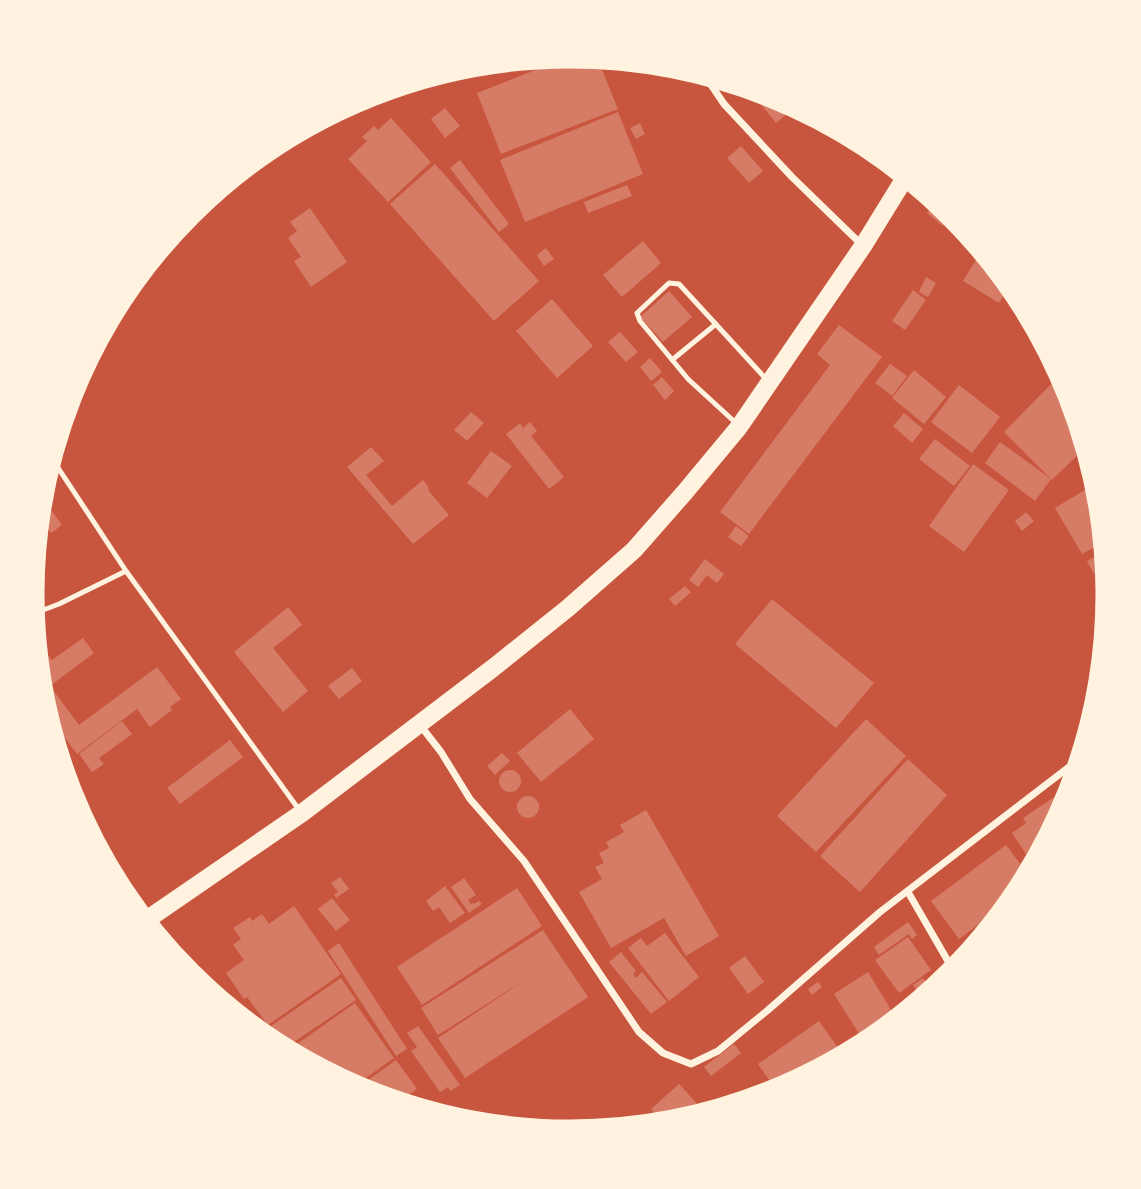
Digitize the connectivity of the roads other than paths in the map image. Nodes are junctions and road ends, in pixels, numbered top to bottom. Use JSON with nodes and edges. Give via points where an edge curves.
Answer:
{"nodes":[{"id":1,"x":709,"y":82,"type":"edge"},
{"id":2,"x":903,"y":182,"type":"edge"},
{"id":3,"x":863,"y":246,"type":"junction"},
{"id":4,"x":716,"y":324,"type":"junction"},
{"id":5,"x":672,"y":360,"type":"junction"},
{"id":6,"x":769,"y":383,"type":"junction"},
{"id":7,"x":739,"y":427,"type":"junction"},
{"id":8,"x":56,"y":465,"type":"edge"},
{"id":9,"x":126,"y":571,"type":"junction"},
{"id":10,"x":40,"y":611,"type":"edge"},
{"id":11,"x":419,"y":724,"type":"junction"},
{"id":12,"x":1073,"y":764,"type":"edge"},
{"id":13,"x":302,"y":813,"type":"junction"},
{"id":14,"x":908,"y":892,"type":"junction"},
{"id":15,"x":150,"y":917,"type":"edge"},
{"id":16,"x":950,"y":964,"type":"edge"}],
"edges":[{"from":1,"to":3,"type":"street","via":[[792,177]]},
{"from":2,"to":3,"type":"highway"},
{"from":3,"to":6,"type":"highway"},
{"from":4,"to":5,"type":"lane"},
{"from":4,"to":5,"type":"lane","via":[[684,289],[669,284],[637,314]]},
{"from":4,"to":6,"type":"lane"},
{"from":5,"to":7,"type":"lane"},
{"from":6,"to":7,"type":"highway"},
{"from":7,"to":11,"type":"highway","via":[[634,550],[557,617]]},
{"from":8,"to":9,"type":"lane"},
{"from":9,"to":10,"type":"lane"},
{"from":9,"to":13,"type":"lane"},
{"from":11,"to":13,"type":"highway"},
{"from":11,"to":14,"type":"street","via":[[470,799],[524,861],[639,1032],[663,1053],[691,1064],[718,1051]]},
{"from":12,"to":14,"type":"street"},
{"from":13,"to":15,"type":"highway"},
{"from":14,"to":16,"type":"street"}]}
